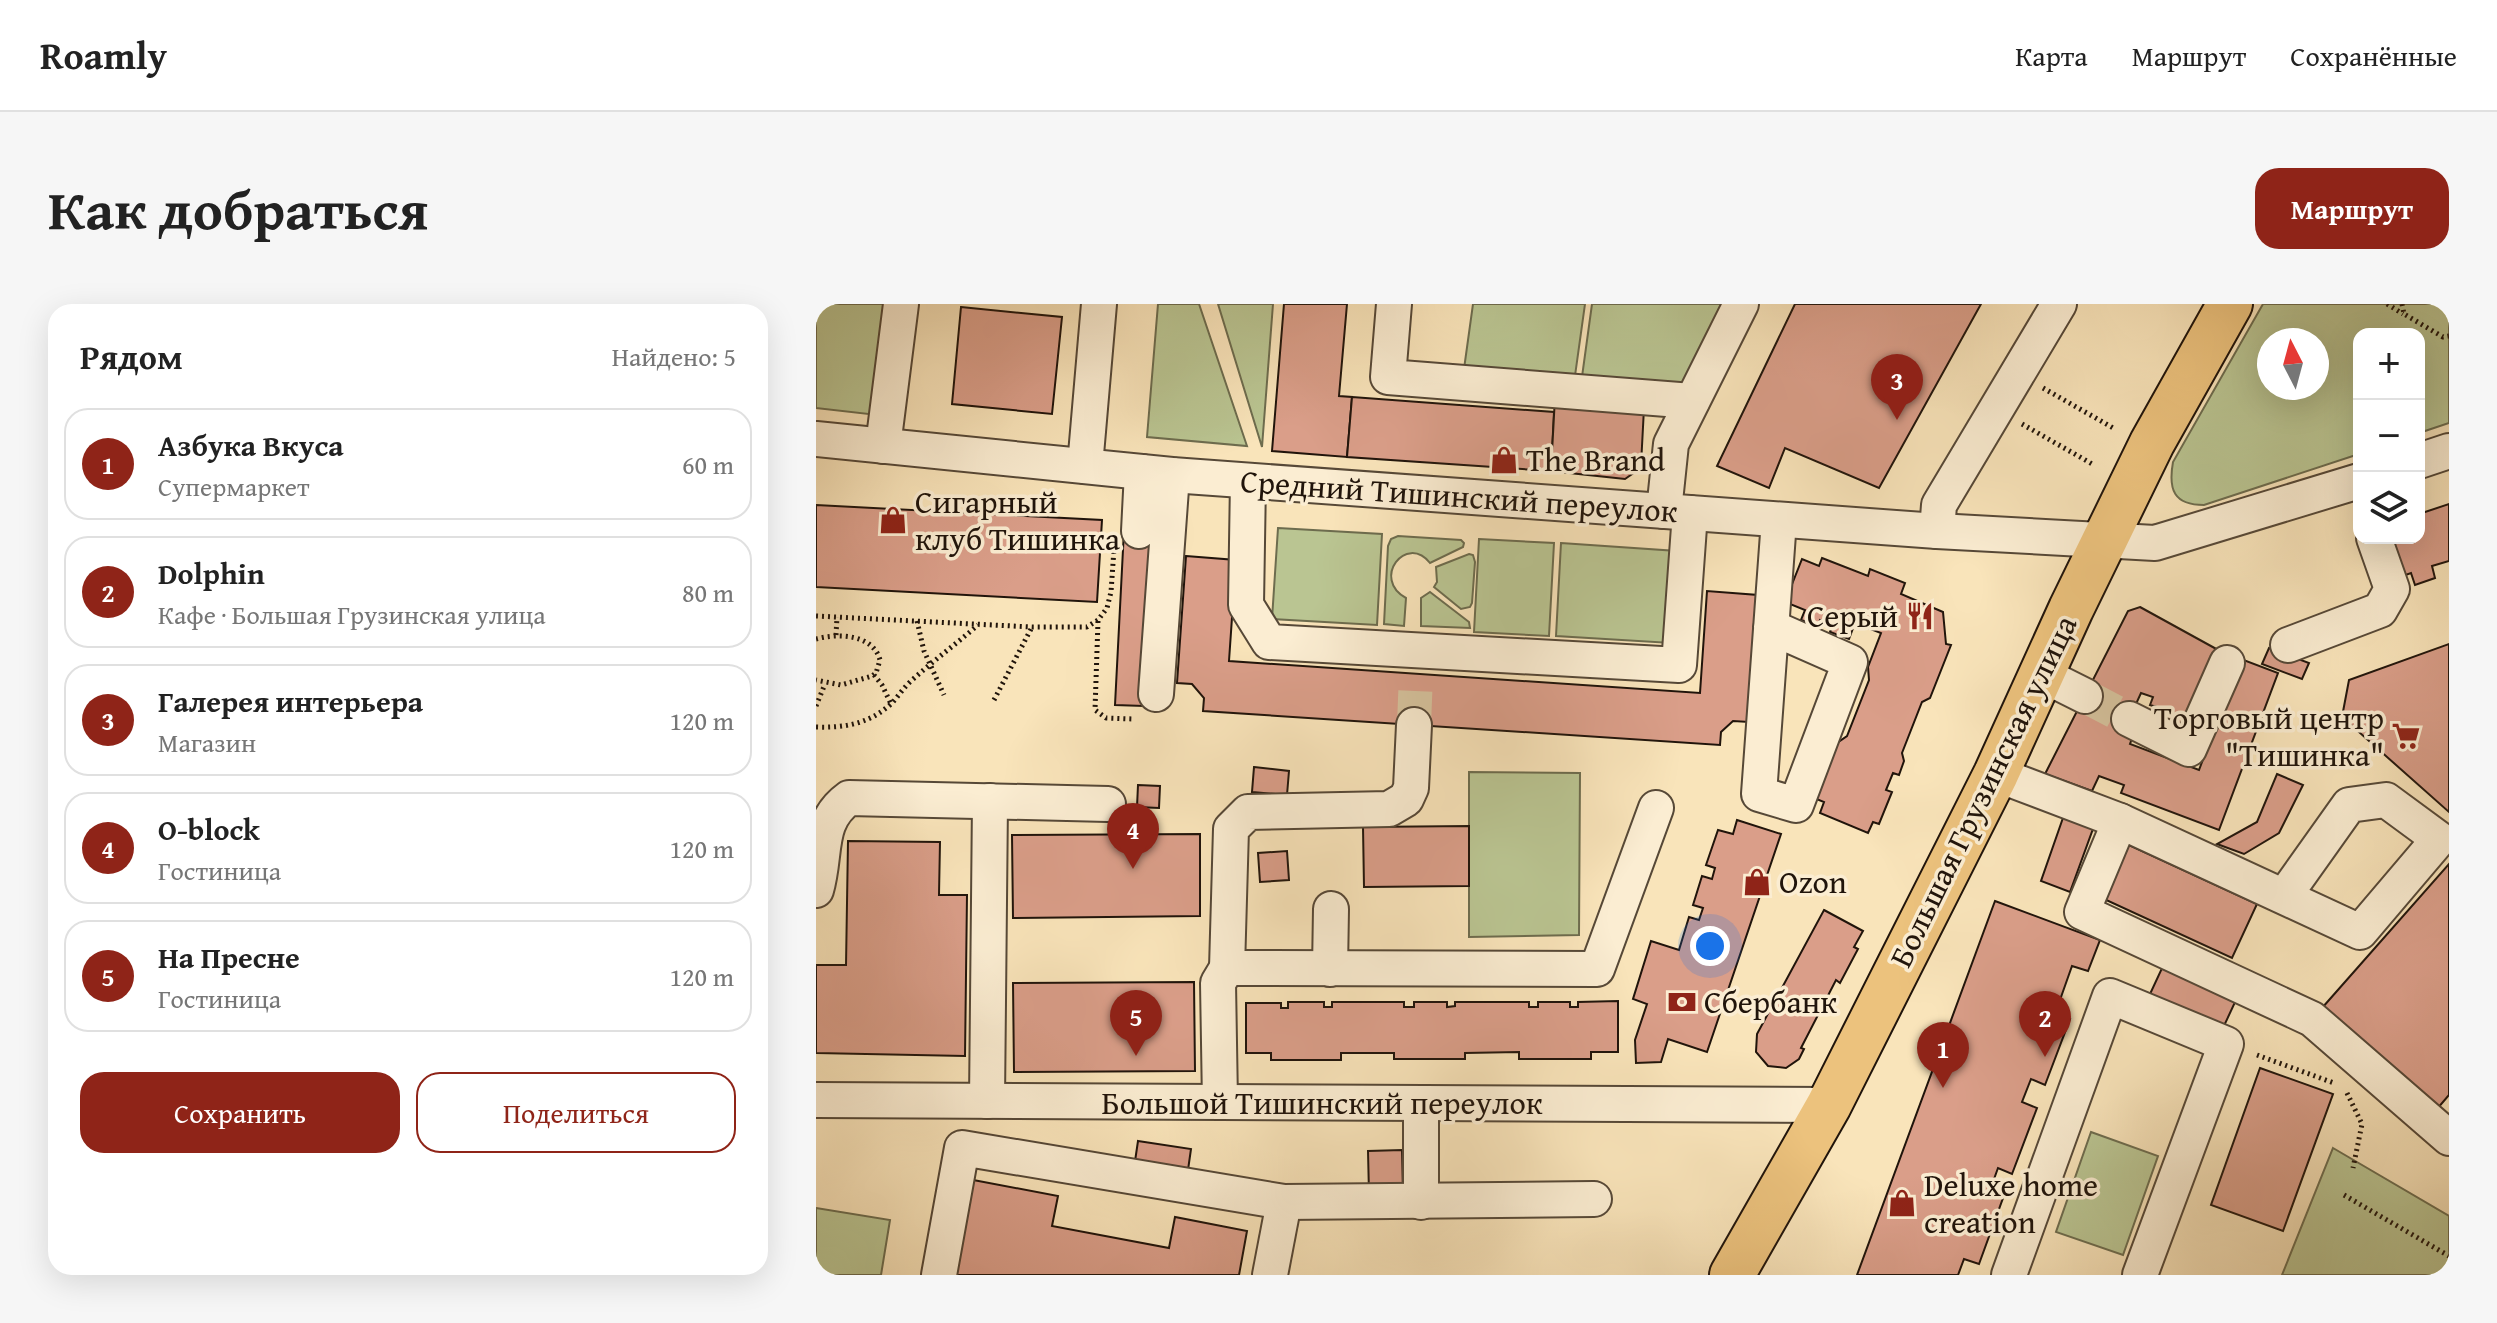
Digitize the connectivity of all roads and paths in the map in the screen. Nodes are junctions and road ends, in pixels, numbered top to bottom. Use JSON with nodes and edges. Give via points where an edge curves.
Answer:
{"nodes":[{"id":1,"x":901,"y":304,"type":"edge"},
{"id":2,"x":1099,"y":304,"type":"edge"},
{"id":3,"x":1394,"y":304,"type":"edge"},
{"id":4,"x":1741,"y":304,"type":"edge"},
{"id":5,"x":2059,"y":304,"type":"edge"},
{"id":6,"x":2230,"y":304,"type":"edge"},
{"id":7,"x":2387,"y":304,"type":"edge"},
{"id":8,"x":2402,"y":304,"type":"edge"},
{"id":9,"x":2404,"y":314,"type":"junction"},
{"id":10,"x":2449,"y":336,"type":"edge"},
{"id":11,"x":2018,"y":374,"type":"junction"},
{"id":12,"x":1692,"y":401,"type":"junction"},
{"id":13,"x":1996,"y":409,"type":"junction"},
{"id":14,"x":2115,"y":429,"type":"dead end"},
{"id":15,"x":816,"y":439,"type":"edge"},
{"id":16,"x":883,"y":446,"type":"junction"},
{"id":17,"x":2449,"y":451,"type":"edge"},
{"id":18,"x":2425,"y":459,"type":"edge"},
{"id":19,"x":2094,"y":465,"type":"dead end"},
{"id":20,"x":1085,"y":466,"type":"junction"},
{"id":21,"x":1157,"y":474,"type":"junction"},
{"id":22,"x":1248,"y":481,"type":"junction"},
{"id":23,"x":2353,"y":486,"type":"edge"},
{"id":24,"x":1677,"y":512,"type":"junction"},
{"id":25,"x":1779,"y":520,"type":"junction"},
{"id":26,"x":1139,"y":531,"type":"dead end"},
{"id":27,"x":1937,"y":531,"type":"junction"},
{"id":28,"x":2103,"y":541,"type":"junction"},
{"id":29,"x":2376,"y":544,"type":"edge"},
{"id":30,"x":1112,"y":584,"type":"dead end"},
{"id":31,"x":816,"y":616,"type":"edge"},
{"id":32,"x":837,"y":617,"type":"junction"},
{"id":33,"x":1098,"y":620,"type":"junction"},
{"id":34,"x":917,"y":621,"type":"junction"},
{"id":35,"x":979,"y":625,"type":"junction"},
{"id":36,"x":1032,"y":627,"type":"junction"},
{"id":37,"x":1771,"y":627,"type":"junction"},
{"id":38,"x":836,"y":635,"type":"junction"},
{"id":39,"x":816,"y":639,"type":"edge"},
{"id":40,"x":2288,"y":645,"type":"dead end"},
{"id":41,"x":2227,"y":663,"type":"dead end"},
{"id":42,"x":929,"y":666,"type":"junction"},
{"id":43,"x":2041,"y":674,"type":"junction"},
{"id":44,"x":874,"y":675,"type":"junction"},
{"id":45,"x":816,"y":680,"type":"edge"},
{"id":46,"x":825,"y":684,"type":"junction"},
{"id":47,"x":1156,"y":694,"type":"dead end"},
{"id":48,"x":944,"y":695,"type":"dead end"},
{"id":49,"x":2085,"y":696,"type":"tunnel mouth"},
{"id":50,"x":994,"y":700,"type":"dead end"},
{"id":51,"x":891,"y":704,"type":"junction"},
{"id":52,"x":816,"y":706,"type":"edge"},
{"id":53,"x":1133,"y":719,"type":"dead end"},
{"id":54,"x":2129,"y":719,"type":"tunnel mouth"},
{"id":55,"x":1414,"y":725,"type":"tunnel mouth"},
{"id":56,"x":816,"y":727,"type":"edge"},
{"id":57,"x":1996,"y":774,"type":"junction"},
{"id":58,"x":990,"y":801,"type":"junction"},
{"id":59,"x":1108,"y":804,"type":"dead end"},
{"id":60,"x":1656,"y":808,"type":"dead end"},
{"id":61,"x":2120,"y":821,"type":"junction"},
{"id":62,"x":816,"y":890,"type":"edge"},
{"id":63,"x":2285,"y":895,"type":"dead end"},
{"id":64,"x":1331,"y":909,"type":"dead end"},
{"id":65,"x":1227,"y":968,"type":"junction"},
{"id":66,"x":1330,"y":969,"type":"junction"},
{"id":67,"x":2226,"y":1044,"type":"junction"},
{"id":68,"x":816,"y":1100,"type":"edge"},
{"id":69,"x":987,"y":1101,"type":"junction"},
{"id":70,"x":1220,"y":1102,"type":"junction"},
{"id":71,"x":1421,"y":1103,"type":"junction"},
{"id":72,"x":1829,"y":1105,"type":"junction"},
{"id":73,"x":2446,"y":1128,"type":"edge"},
{"id":74,"x":2353,"y":1168,"type":"dead end"},
{"id":75,"x":2344,"y":1195,"type":"dead end"},
{"id":76,"x":1594,"y":1199,"type":"dead end"},
{"id":77,"x":1284,"y":1202,"type":"junction"},
{"id":78,"x":1421,"y":1202,"type":"junction"},
{"id":79,"x":2449,"y":1256,"type":"edge"},
{"id":80,"x":939,"y":1275,"type":"edge"},
{"id":81,"x":1270,"y":1275,"type":"edge"},
{"id":82,"x":1732,"y":1275,"type":"edge"},
{"id":83,"x":2009,"y":1275,"type":"edge"},
{"id":84,"x":2140,"y":1275,"type":"edge"}],
"edges":[{"from":1,"to":16,"type":"street"},
{"from":2,"to":20,"type":"street"},
{"from":3,"to":12,"type":"street","via":[[1388,377]]},
{"from":4,"to":12,"type":"street"},
{"from":5,"to":11,"type":"street"},
{"from":6,"to":28,"type":"main road","name":"Большая Грузинская улица"},
{"from":7,"to":9,"type":"path"},
{"from":8,"to":9,"type":"path"},
{"from":9,"to":10,"type":"path"},
{"from":11,"to":13,"type":"street"},
{"from":11,"to":14,"type":"path"},
{"from":12,"to":24,"type":"street","via":[[1671,444]]},
{"from":13,"to":19,"type":"path"},
{"from":13,"to":27,"type":"street","via":[[1939,505]]},
{"from":15,"to":16,"type":"street","name":"Средний Тишинский переулок"},
{"from":16,"to":20,"type":"street","name":"Средний Тишинский переулок"},
{"from":17,"to":18,"type":"street"},
{"from":20,"to":21,"type":"street","name":"Средний Тишинский переулок"},
{"from":21,"to":22,"type":"street","name":"Средний Тишинский переулок"},
{"from":21,"to":26,"type":"street"},
{"from":21,"to":47,"type":"street"},
{"from":22,"to":24,"type":"street","name":"Средний Тишинский переулок"},
{"from":22,"to":24,"type":"street","via":[[1246,605],[1269,642],[1416,662],[1679,665]]},
{"from":23,"to":28,"type":"street","name":"Средний Тишинский переулок","via":[[2155,543]]},
{"from":24,"to":25,"type":"street","name":"Средний Тишинский переулок"},
{"from":25,"to":27,"type":"street","name":"Средний Тишинский переулок"},
{"from":25,"to":37,"type":"street"},
{"from":27,"to":28,"type":"street","name":"Средний Тишинский переулок"},
{"from":28,"to":43,"type":"main road","name":"Большая Грузинская улица"},
{"from":29,"to":40,"type":"street","via":[[2392,589],[2380,610]]},
{"from":30,"to":33,"type":"path","via":[[1107,608]]},
{"from":31,"to":32,"type":"path"},
{"from":32,"to":34,"type":"path"},
{"from":32,"to":38,"type":"path"},
{"from":33,"to":36,"type":"path","via":[[1087,627]]},
{"from":33,"to":53,"type":"path","via":[[1095,710],[1106,718]]},
{"from":34,"to":35,"type":"path"},
{"from":34,"to":42,"type":"path"},
{"from":35,"to":36,"type":"path"},
{"from":35,"to":42,"type":"path"},
{"from":36,"to":50,"type":"path"},
{"from":37,"to":37,"type":"street","via":[[1759,794],[1796,805],[1850,662]]},
{"from":38,"to":39,"type":"path"},
{"from":38,"to":44,"type":"path","via":[[875,649],[880,660]]},
{"from":41,"to":54,"type":"street","via":[[2189,749]]},
{"from":42,"to":48,"type":"path"},
{"from":42,"to":51,"type":"path"},
{"from":43,"to":49,"type":"street"},
{"from":43,"to":57,"type":"main road","name":"Большая Грузинская улица"},
{"from":44,"to":46,"type":"path"},
{"from":44,"to":51,"type":"path"},
{"from":45,"to":46,"type":"path"},
{"from":46,"to":52,"type":"path"},
{"from":51,"to":56,"type":"path","via":[[855,725]]},
{"from":55,"to":65,"type":"street","via":[[1411,788],[1406,799],[1389,809],[1329,818],[1248,812],[1231,829]]},
{"from":57,"to":61,"type":"street"},
{"from":57,"to":72,"type":"main road","name":"Большая Грузинская улица"},
{"from":58,"to":59,"type":"street"},
{"from":58,"to":62,"type":"street","via":[[849,798],[825,824]]},
{"from":58,"to":69,"type":"street"},
{"from":60,"to":66,"type":"street","via":[[1597,969]]},
{"from":61,"to":63,"type":"street"},
{"from":61,"to":73,"type":"street","via":[[2082,912],[2312,1019]]},
{"from":64,"to":66,"type":"street"},
{"from":65,"to":66,"type":"street"},
{"from":65,"to":70,"type":"street","via":[[1218,983]]},
{"from":67,"to":74,"type":"path","via":[[2344,1087],[2362,1124]]},
{"from":67,"to":83,"type":"street","via":[[2110,996]]},
{"from":67,"to":84,"type":"street"},
{"from":68,"to":69,"type":"street","name":"Большой Тишинский переулок"},
{"from":69,"to":70,"type":"street","name":"Большой Тишинский переулок"},
{"from":70,"to":71,"type":"street","name":"Большой Тишинский переулок"},
{"from":71,"to":72,"type":"street","name":"Большой Тишинский переулок"},
{"from":71,"to":78,"type":"street"},
{"from":72,"to":82,"type":"main road","name":"Большая Грузинская улица"},
{"from":75,"to":79,"type":"path"},
{"from":76,"to":78,"type":"street"},
{"from":77,"to":78,"type":"street"},
{"from":77,"to":80,"type":"street","via":[[962,1148]]},
{"from":77,"to":81,"type":"street"}]}
